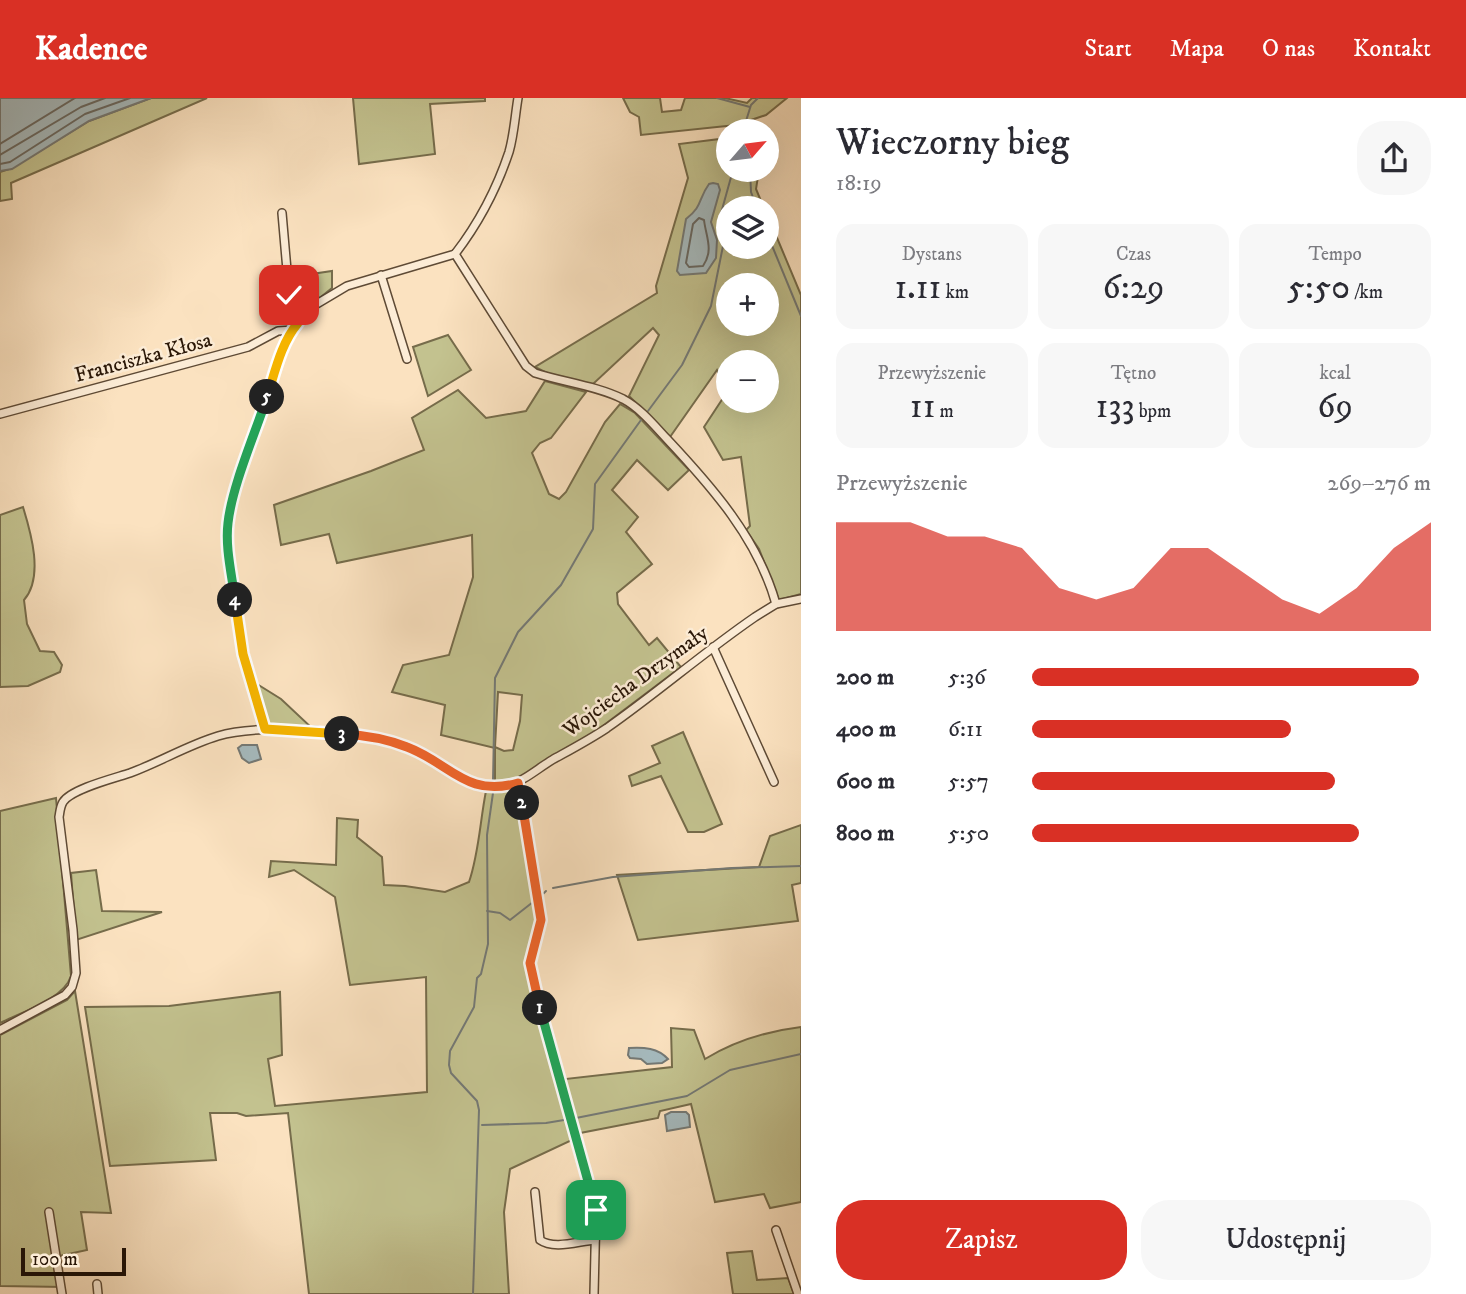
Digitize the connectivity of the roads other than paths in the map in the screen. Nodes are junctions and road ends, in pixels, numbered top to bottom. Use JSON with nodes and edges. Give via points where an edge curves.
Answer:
{"nodes":[{"id":1,"x":518,"y":98,"type":"edge"},
{"id":2,"x":282,"y":213,"type":"dead end"},
{"id":3,"x":455,"y":254,"type":"junction"},
{"id":4,"x":381,"y":275,"type":"junction"},
{"id":5,"x":298,"y":323,"type":"junction"},
{"id":6,"x":292,"y":330,"type":"junction"},
{"id":7,"x":407,"y":359,"type":"dead end"},
{"id":8,"x":0,"y":414,"type":"edge"},
{"id":9,"x":801,"y":599,"type":"edge"},
{"id":10,"x":776,"y":604,"type":"junction"},
{"id":11,"x":713,"y":647,"type":"junction"},
{"id":12,"x":265,"y":729,"type":"junction"},
{"id":13,"x":774,"y":782,"type":"dead end"},
{"id":14,"x":518,"y":783,"type":"junction"},
{"id":15,"x":0,"y":1030,"type":"edge"},
{"id":16,"x":535,"y":1192,"type":"dead end"},
{"id":17,"x":49,"y":1212,"type":"dead end"},
{"id":18,"x":776,"y":1230,"type":"dead end"},
{"id":19,"x":595,"y":1240,"type":"junction"},
{"id":20,"x":97,"y":1284,"type":"dead end"},
{"id":21,"x":62,"y":1294,"type":"edge"},
{"id":22,"x":98,"y":1294,"type":"edge"},
{"id":23,"x":594,"y":1294,"type":"edge"},
{"id":24,"x":798,"y":1294,"type":"edge"}],
"edges":[{"from":1,"to":3,"type":"street","via":[[504,165],[478,221]]},
{"from":2,"to":5,"type":"street","via":[[291,316]]},
{"from":3,"to":4,"type":"street"},
{"from":3,"to":10,"type":"street","via":[[526,366],[535,373],[623,399],[703,477],[760,561]]},
{"from":4,"to":5,"type":"street","via":[[327,296]]},
{"from":4,"to":7,"type":"street"},
{"from":5,"to":6,"type":"street"},
{"from":6,"to":8,"type":"street","name":"Franciszka Kłosa","via":[[278,331],[248,347]]},
{"from":6,"to":12,"type":"street","via":[[228,523],[243,654]]},
{"from":9,"to":10,"type":"street"},
{"from":10,"to":11,"type":"street","name":"Wojciecha Drzymały"},
{"from":11,"to":13,"type":"street"},
{"from":11,"to":14,"type":"street","name":"Wojciecha Drzymały","via":[[606,729]]},
{"from":12,"to":14,"type":"street","name":"Wojciecha Drzymały","via":[[389,741],[471,783],[504,787]]},
{"from":12,"to":15,"type":"street","name":"Wojciecha Drzymały","via":[[217,736],[76,792],[64,801],[59,817],[76,973],[65,995]]},
{"from":14,"to":19,"type":"street","via":[[541,920],[531,973],[596,1210]]},
{"from":16,"to":19,"type":"street","via":[[543,1243]]},
{"from":17,"to":21,"type":"street"},
{"from":18,"to":24,"type":"street"},
{"from":19,"to":23,"type":"street"},
{"from":20,"to":22,"type":"street"}]}
